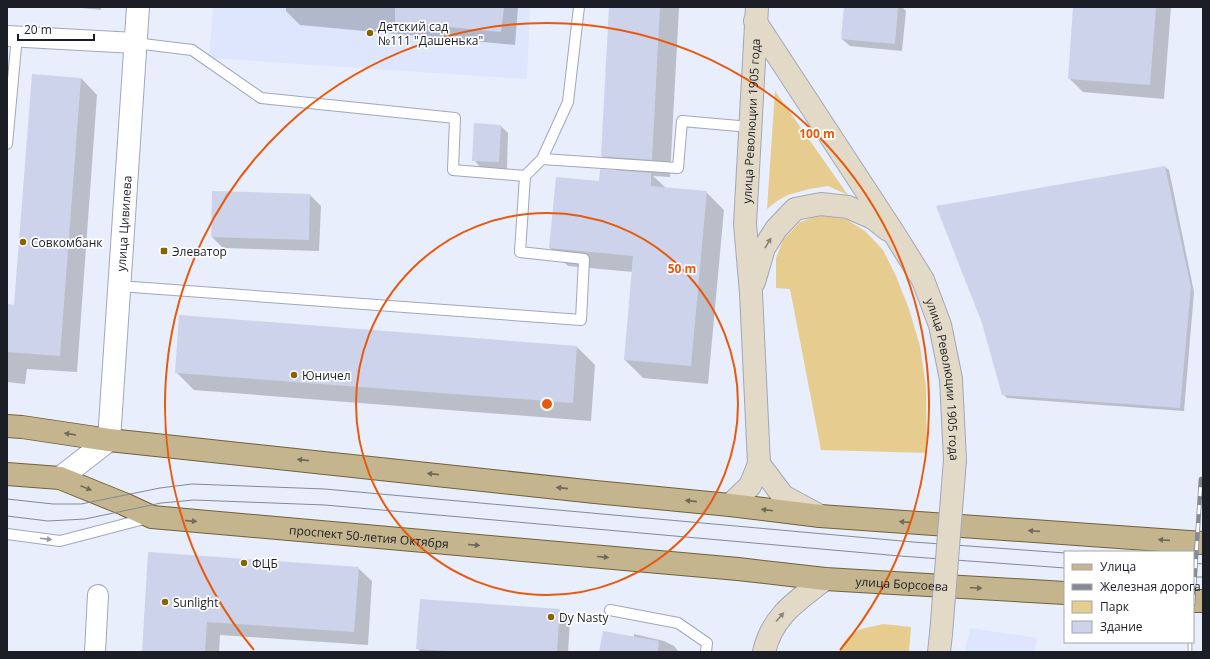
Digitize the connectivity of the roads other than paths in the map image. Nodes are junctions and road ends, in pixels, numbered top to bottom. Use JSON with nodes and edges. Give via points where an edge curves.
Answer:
{"nodes":[{"id":1,"x":138,"y":7,"type":"edge"},
{"id":2,"x":578,"y":7,"type":"edge"},
{"id":3,"x":756,"y":14,"type":"edge"},
{"id":4,"x":12,"y":36,"type":"edge"},
{"id":5,"x":135,"y":43,"type":"junction"},
{"id":6,"x":750,"y":127,"type":"junction"},
{"id":7,"x":7,"y":144,"type":"edge"},
{"id":8,"x":542,"y":159,"type":"junction"},
{"id":9,"x":525,"y":176,"type":"junction"},
{"id":10,"x":895,"y":235,"type":"junction"},
{"id":11,"x":119,"y":286,"type":"junction"},
{"id":12,"x":751,"y":293,"type":"junction"},
{"id":13,"x":7,"y":426,"type":"edge"},
{"id":14,"x":109,"y":440,"type":"junction"},
{"id":15,"x":759,"y":464,"type":"junction"},
{"id":16,"x":7,"y":474,"type":"edge"},
{"id":17,"x":60,"y":478,"type":"junction"},
{"id":18,"x":730,"y":505,"type":"junction"},
{"id":19,"x":820,"y":516,"type":"junction"},
{"id":20,"x":152,"y":517,"type":"junction"},
{"id":21,"x":7,"y":534,"type":"edge"},
{"id":22,"x":1203,"y":543,"type":"edge"},
{"id":23,"x":738,"y":569,"type":"joint"},
{"id":24,"x":825,"y":579,"type":"junction"},
{"id":25,"x":1064,"y":593,"type":"edge"},
{"id":26,"x":98,"y":595,"type":"dead end"},
{"id":27,"x":610,"y":610,"type":"dead end"},
{"id":28,"x":940,"y":643,"type":"edge"},
{"id":29,"x":95,"y":652,"type":"edge"},
{"id":30,"x":706,"y":652,"type":"edge"},
{"id":31,"x":764,"y":652,"type":"edge"}],
"edges":[{"from":1,"to":5,"type":"street","name":"улица Цивилева"},
{"from":2,"to":8,"type":"lane","via":[[568,102]]},
{"from":3,"to":6,"type":"main road","name":"улица Революции 1905 года"},
{"from":3,"to":10,"type":"main road","name":"улица Революции 1905 года"},
{"from":4,"to":5,"type":"street"},
{"from":4,"to":7,"type":"lane"},
{"from":5,"to":9,"type":"lane","via":[[192,50],[261,98],[455,118],[453,170]]},
{"from":5,"to":11,"type":"street","name":"улица Цивилева"},
{"from":6,"to":8,"type":"lane","via":[[682,121],[678,168]]},
{"from":6,"to":12,"type":"main road","name":"улица Революции 1905 года","via":[[745,224]]},
{"from":8,"to":9,"type":"lane"},
{"from":9,"to":11,"type":"lane","via":[[520,252],[584,259],[581,320]]},
{"from":12,"to":10,"type":"main road","name":"улица Революции 1905 года","one_way":true,"via":[[764,248],[776,229],[794,209],[821,204],[848,207],[873,218]]},
{"from":10,"to":28,"type":"main road","name":"улица Революции 1905 года","bridge":true,"via":[[923,280],[940,325],[951,379],[955,460]]},
{"from":11,"to":14,"type":"street","name":"улица Цивилева"},
{"from":12,"to":15,"type":"main road","name":"улица Революции 1905 года"},
{"from":14,"to":13,"type":"main road","one_way":true},
{"from":14,"to":17,"type":"street"},
{"from":18,"to":14,"type":"main road","one_way":true},
{"from":15,"to":18,"type":"main road","name":"улица Революции 1905 года","via":[[750,486]]},
{"from":15,"to":19,"type":"main road","via":[[783,496]]},
{"from":16,"to":17,"type":"main road","name":"проспект 50-летия Октября"},
{"from":17,"to":20,"type":"main road","name":"проспект 50-летия Октября","one_way":true},
{"from":19,"to":18,"type":"main road","one_way":true},
{"from":22,"to":19,"type":"main road","one_way":true},
{"from":21,"to":20,"type":"lane","one_way":true,"via":[[60,541]]},
{"from":20,"to":23,"type":"main road","name":"проспект 50-летия Октября","one_way":true},
{"from":23,"to":24,"type":"main road","name":"улица Борсоева"},
{"from":24,"to":25,"type":"main road","name":"улица Борсоева","one_way":true},
{"from":31,"to":24,"type":"main road","one_way":true,"via":[[766,640],[776,622],[793,603]]},
{"from":26,"to":29,"type":"street"},
{"from":27,"to":30,"type":"lane","via":[[678,623],[707,643]]}]}
